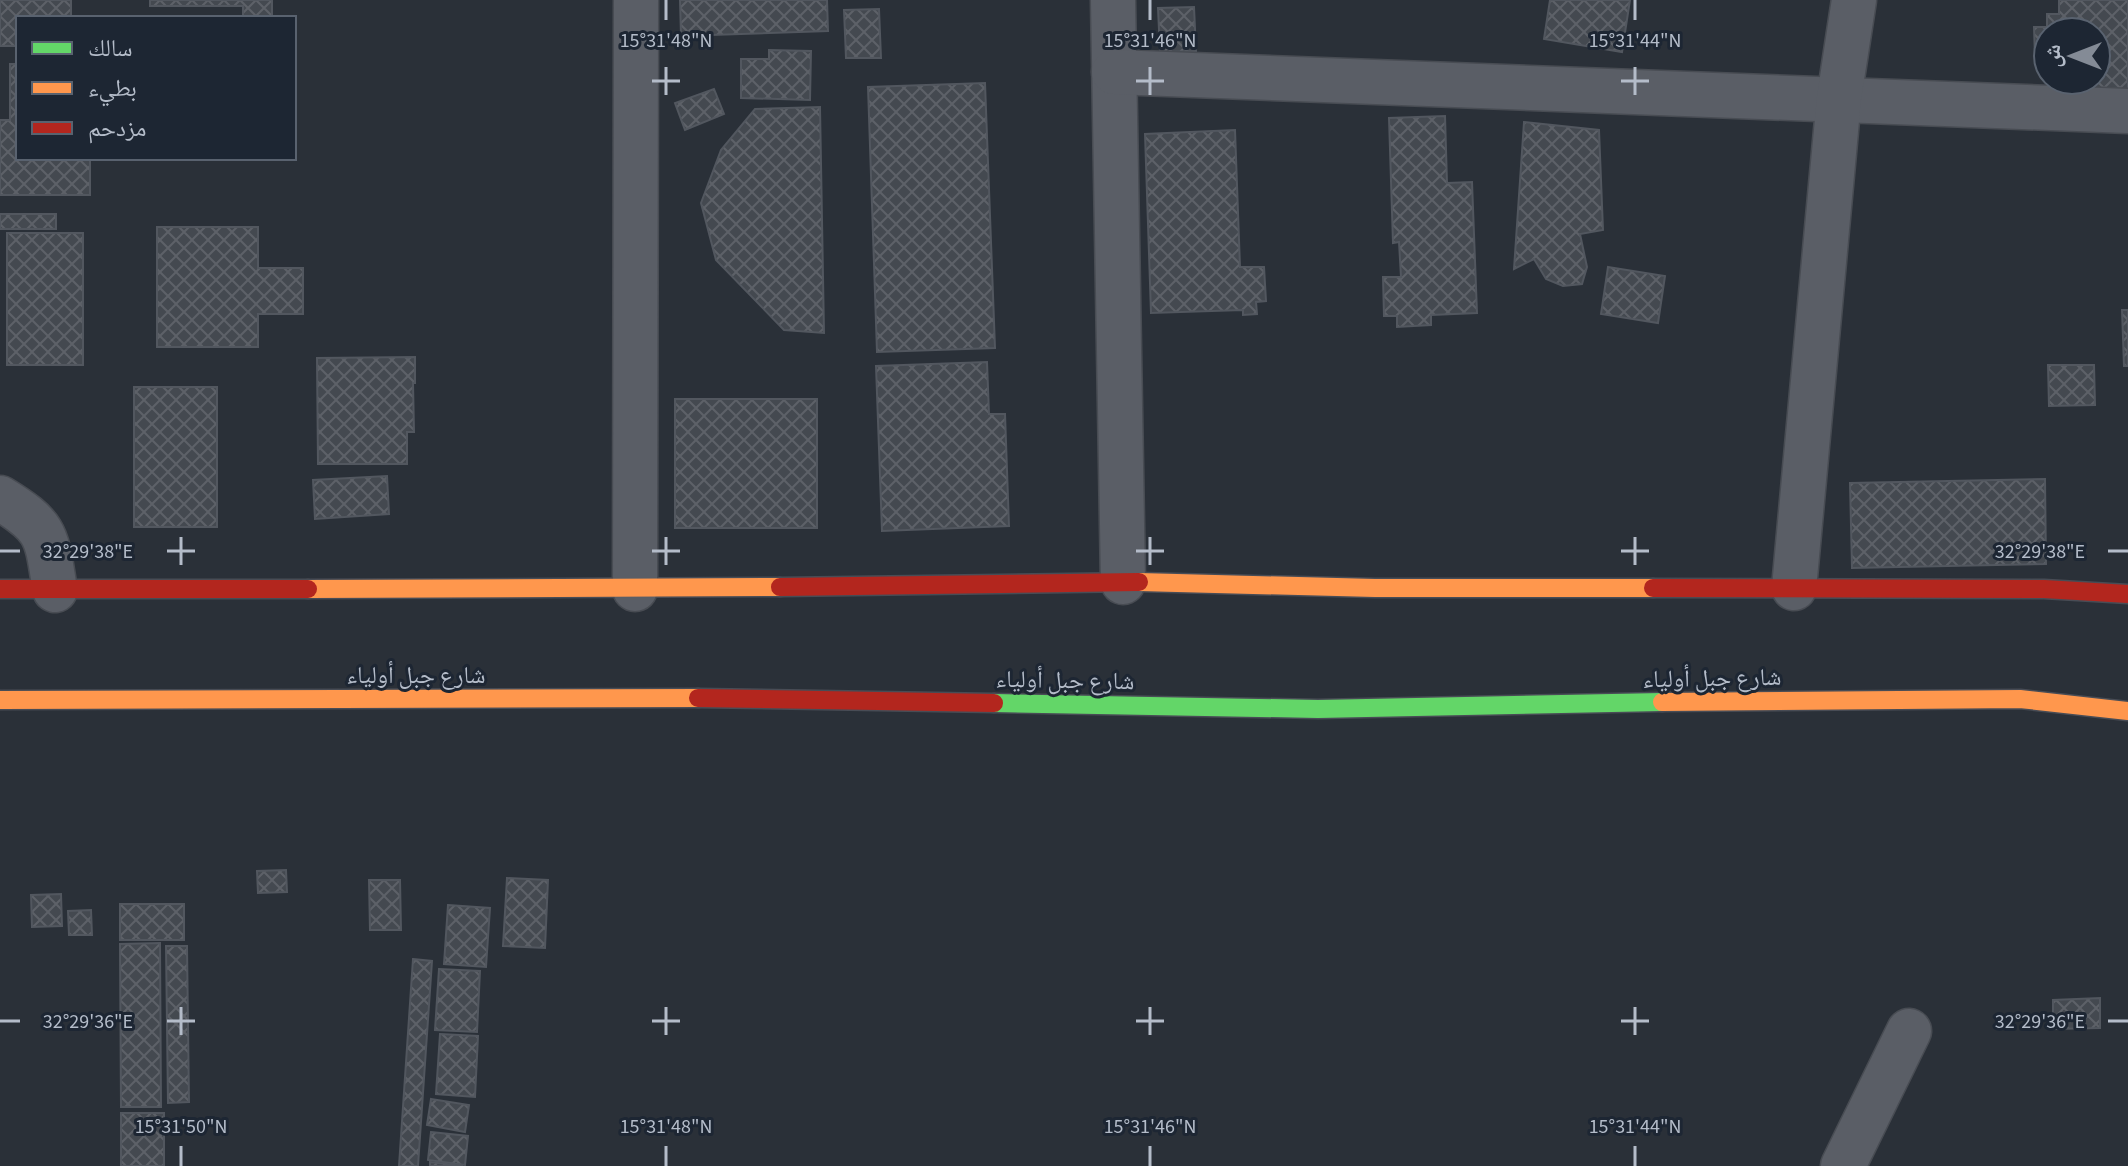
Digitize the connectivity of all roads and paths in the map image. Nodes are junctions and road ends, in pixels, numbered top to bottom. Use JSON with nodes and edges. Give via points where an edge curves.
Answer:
{"nodes":[{"id":1,"x":636,"y":0,"type":"edge"},
{"id":2,"x":1113,"y":0,"type":"edge"},
{"id":3,"x":1854,"y":0,"type":"edge"},
{"id":4,"x":1114,"y":72,"type":"junction"},
{"id":5,"x":1839,"y":98,"type":"junction"},
{"id":6,"x":2128,"y":111,"type":"edge"},
{"id":7,"x":0,"y":498,"type":"edge"},
{"id":8,"x":1123,"y":582,"type":"junction"},
{"id":9,"x":1794,"y":588,"type":"junction"},
{"id":10,"x":0,"y":589,"type":"edge"},
{"id":11,"x":635,"y":589,"type":"junction"},
{"id":12,"x":55,"y":590,"type":"junction"},
{"id":13,"x":2128,"y":594,"type":"edge"},
{"id":14,"x":0,"y":700,"type":"edge"},
{"id":15,"x":2128,"y":711,"type":"edge"},
{"id":16,"x":1909,"y":1031,"type":"dead end"},
{"id":17,"x":1843,"y":1166,"type":"edge"}],
"edges":[{"from":1,"to":11,"type":"street"},
{"from":2,"to":4,"type":"street"},
{"from":3,"to":5,"type":"street"},
{"from":4,"to":5,"type":"street"},
{"from":4,"to":8,"type":"street"},
{"from":5,"to":6,"type":"street"},
{"from":5,"to":9,"type":"street"},
{"from":7,"to":12,"type":"street","via":[[29,516],[44,534]]},
{"from":8,"to":9,"type":"main road"},
{"from":8,"to":11,"type":"main road"},
{"from":9,"to":13,"type":"main road"},
{"from":10,"to":12,"type":"main road"},
{"from":11,"to":12,"type":"main road"},
{"from":14,"to":15,"type":"main road","name":"شارع جبل أولياء","via":[[683,698],[1318,709],[2020,699]]},
{"from":16,"to":17,"type":"street"}]}
